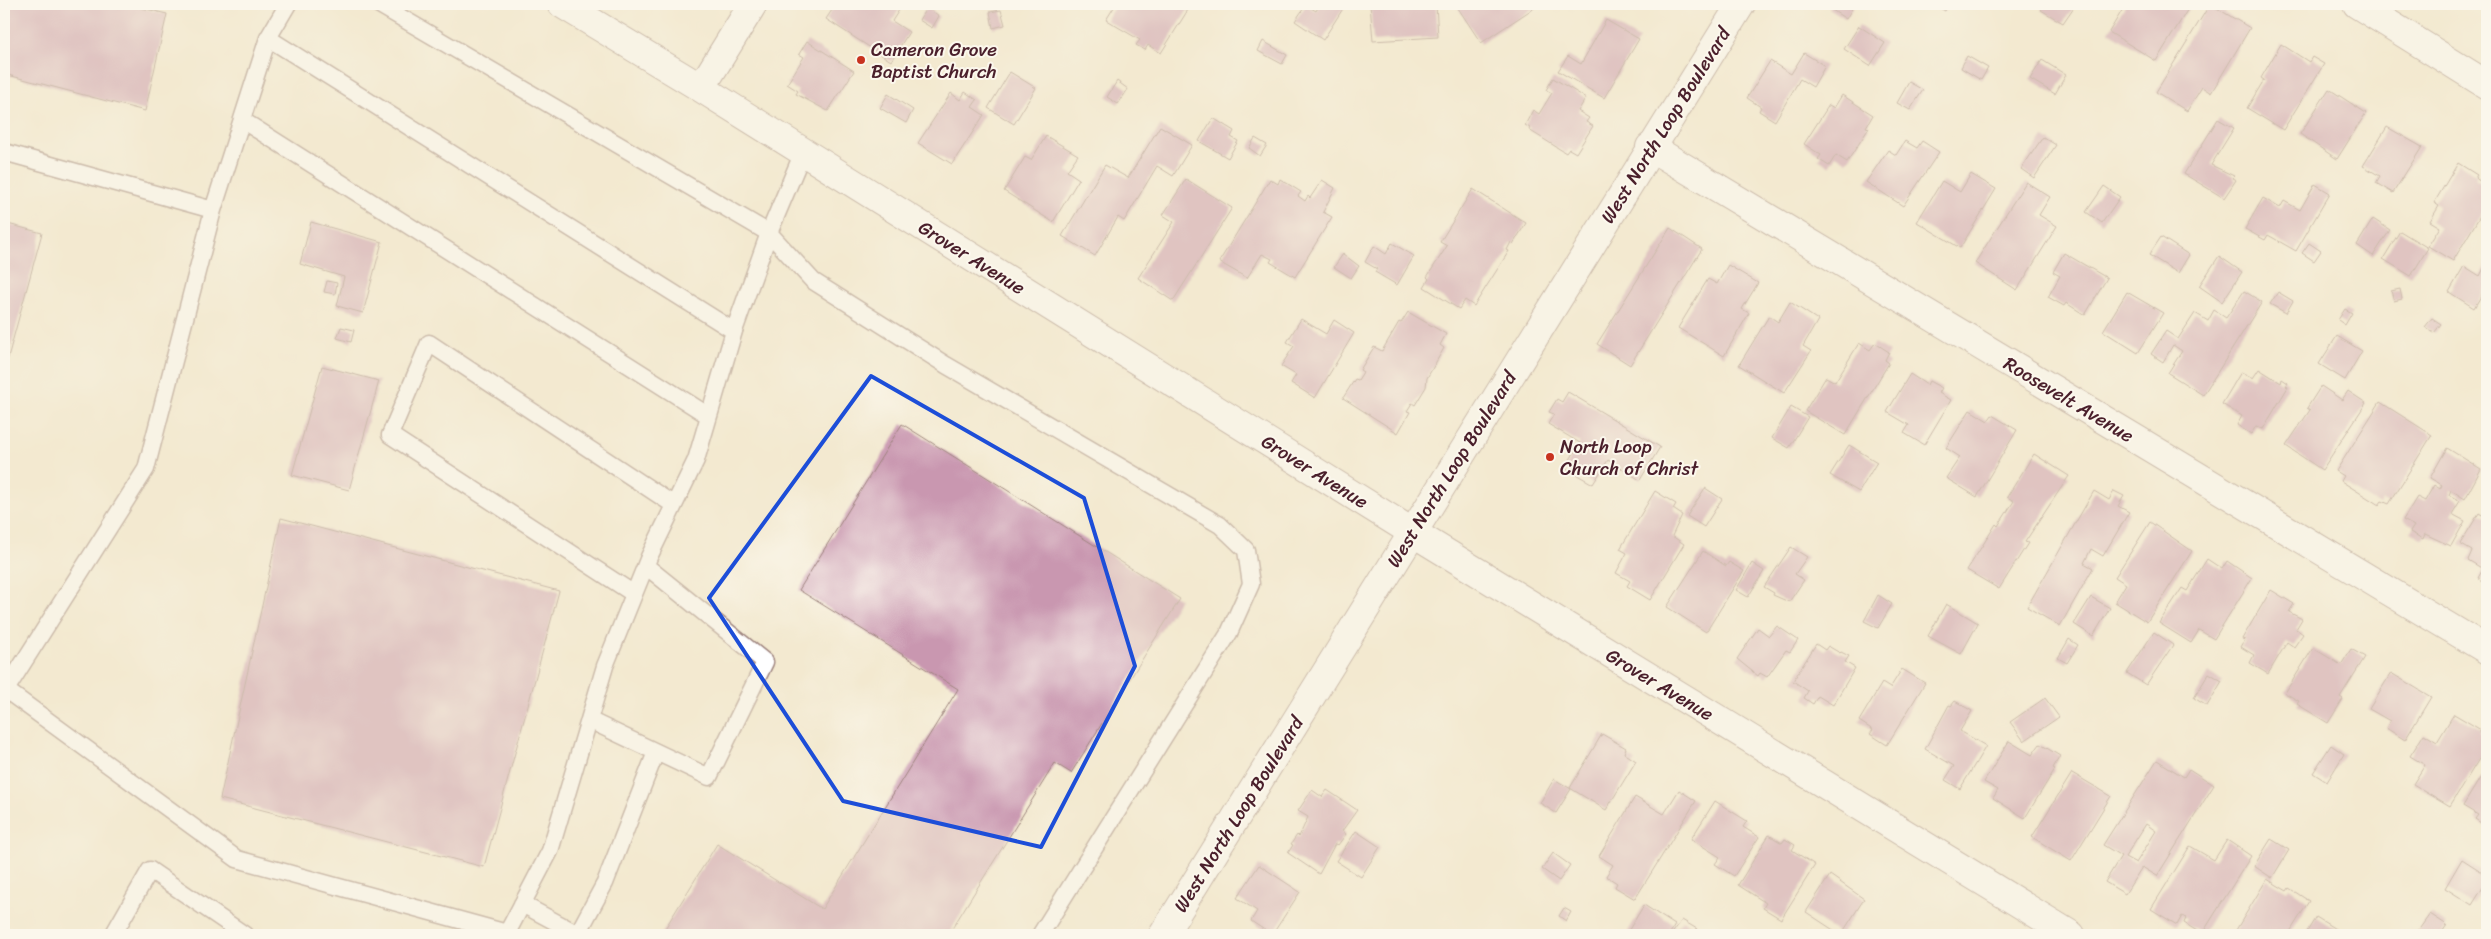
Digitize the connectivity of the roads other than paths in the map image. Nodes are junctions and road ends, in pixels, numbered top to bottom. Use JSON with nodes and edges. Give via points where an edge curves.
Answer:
{"nodes":[{"id":1,"x":288,"y":4,"type":"edge"},
{"id":2,"x":378,"y":4,"type":"edge"},
{"id":3,"x":562,"y":4,"type":"edge"},
{"id":4,"x":753,"y":4,"type":"edge"},
{"id":5,"x":1741,"y":4,"type":"edge"},
{"id":6,"x":2357,"y":4,"type":"edge"},
{"id":7,"x":268,"y":38,"type":"junction"},
{"id":8,"x":2487,"y":85,"type":"edge"},
{"id":9,"x":701,"y":88,"type":"junction"},
{"id":10,"x":242,"y":120,"type":"junction"},
{"id":11,"x":1650,"y":147,"type":"junction"},
{"id":12,"x":4,"y":152,"type":"edge"},
{"id":13,"x":803,"y":152,"type":"junction"},
{"id":14,"x":213,"y":210,"type":"junction"},
{"id":15,"x":769,"y":233,"type":"junction"},
{"id":16,"x":734,"y":331,"type":"junction"},
{"id":17,"x":709,"y":416,"type":"junction"},
{"id":18,"x":674,"y":504,"type":"junction"},
{"id":19,"x":1412,"y":532,"type":"junction"},
{"id":20,"x":646,"y":566,"type":"junction"},
{"id":21,"x":634,"y":594,"type":"junction"},
{"id":22,"x":2487,"y":650,"type":"edge"},
{"id":23,"x":5,"y":691,"type":"edge"},
{"id":24,"x":589,"y":720,"type":"junction"},
{"id":25,"x":656,"y":752,"type":"junction"},
{"id":26,"x":522,"y":904,"type":"junction"},
{"id":27,"x":507,"y":934,"type":"edge"},
{"id":28,"x":113,"y":935,"type":"edge"},
{"id":29,"x":245,"y":935,"type":"edge"},
{"id":30,"x":578,"y":935,"type":"edge"},
{"id":31,"x":1040,"y":935,"type":"edge"},
{"id":32,"x":1163,"y":935,"type":"edge"},
{"id":33,"x":2071,"y":935,"type":"edge"}],
"edges":[{"from":1,"to":7,"type":"lane"},
{"from":2,"to":15,"type":"lane"},
{"from":3,"to":9,"type":"street","name":"Grover Avenue"},
{"from":4,"to":9,"type":"street"},
{"from":5,"to":11,"type":"street","name":"West North Loop Boulevard"},
{"from":6,"to":8,"type":"street"},
{"from":7,"to":10,"type":"lane"},
{"from":7,"to":16,"type":"lane"},
{"from":9,"to":13,"type":"street","name":"Grover Avenue"},
{"from":10,"to":14,"type":"lane"},
{"from":10,"to":17,"type":"lane"},
{"from":11,"to":19,"type":"street","name":"West North Loop Boulevard"},
{"from":11,"to":22,"type":"street","name":"Roosevelt Avenue"},
{"from":12,"to":14,"type":"lane"},
{"from":13,"to":15,"type":"lane"},
{"from":13,"to":19,"type":"street","name":"Grover Avenue"},
{"from":14,"to":23,"type":"lane","via":[[146,469]]},
{"from":15,"to":16,"type":"lane"},
{"from":15,"to":31,"type":"lane","via":[[813,282],[946,365],[1220,525],[1246,550],[1251,584],[1229,633]]},
{"from":16,"to":17,"type":"lane"},
{"from":17,"to":18,"type":"lane","via":[[696,460]]},
{"from":18,"to":20,"type":"lane"},
{"from":18,"to":21,"type":"lane","via":[[430,343],[390,435]]},
{"from":19,"to":32,"type":"street","name":"West North Loop Boulevard"},
{"from":19,"to":33,"type":"street","name":"Grover Avenue"},
{"from":20,"to":21,"type":"lane"},
{"from":20,"to":25,"type":"lane","via":[[765,662],[709,777]]},
{"from":21,"to":24,"type":"lane","via":[[605,666]]},
{"from":23,"to":27,"type":"lane","via":[[238,859]]},
{"from":24,"to":25,"type":"lane"},
{"from":24,"to":26,"type":"lane","via":[[550,851]]},
{"from":25,"to":30,"type":"lane","via":[[605,883]]},
{"from":26,"to":27,"type":"lane"},
{"from":26,"to":30,"type":"lane"},
{"from":28,"to":29,"type":"lane","via":[[150,870]]}]}
